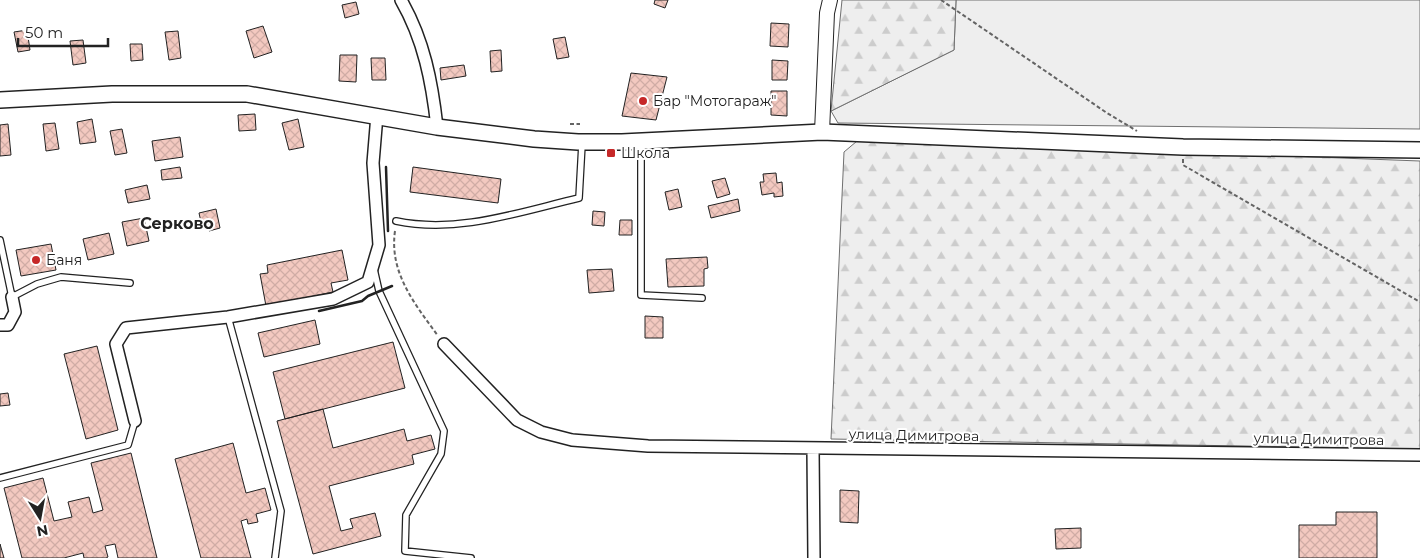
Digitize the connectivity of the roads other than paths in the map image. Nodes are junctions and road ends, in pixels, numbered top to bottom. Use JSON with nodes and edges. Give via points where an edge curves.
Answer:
{"nodes":[{"id":1,"x":401,"y":0,"type":"edge"},
{"id":2,"x":830,"y":0,"type":"edge"},
{"id":3,"x":0,"y":100,"type":"edge"},
{"id":4,"x":378,"y":115,"type":"junction"},
{"id":5,"x":437,"y":127,"type":"junction"},
{"id":6,"x":822,"y":132,"type":"junction"},
{"id":7,"x":641,"y":141,"type":"junction"},
{"id":8,"x":582,"y":142,"type":"junction"},
{"id":9,"x":1420,"y":150,"type":"edge"},
{"id":10,"x":396,"y":221,"type":"road end"},
{"id":11,"x":0,"y":240,"type":"edge"},
{"id":12,"x":373,"y":267,"type":"junction"},
{"id":13,"x":130,"y":283,"type":"dead end"},
{"id":14,"x":12,"y":297,"type":"junction"},
{"id":15,"x":702,"y":298,"type":"dead end"},
{"id":16,"x":228,"y":317,"type":"junction"},
{"id":17,"x":0,"y":325,"type":"edge"},
{"id":18,"x":444,"y":344,"type":"road end"},
{"id":19,"x":135,"y":420,"type":"joint"},
{"id":20,"x":813,"y":449,"type":"junction"},
{"id":21,"x":1420,"y":455,"type":"edge"},
{"id":22,"x":0,"y":478,"type":"edge"},
{"id":23,"x":275,"y":558,"type":"edge"},
{"id":24,"x":470,"y":558,"type":"edge"},
{"id":25,"x":814,"y":558,"type":"edge"}],
"edges":[{"from":1,"to":5,"type":"street","via":[[411,16],[426,59]]},
{"from":2,"to":6,"type":"street","via":[[826,13]]},
{"from":3,"to":4,"type":"main road","via":[[112,94],[247,94]]},
{"from":4,"to":5,"type":"main road"},
{"from":4,"to":12,"type":"street","via":[[373,163],[379,244]]},
{"from":5,"to":8,"type":"main road"},
{"from":6,"to":7,"type":"main road"},
{"from":6,"to":9,"type":"main road","via":[[1182,147]]},
{"from":7,"to":8,"type":"main road"},
{"from":7,"to":15,"type":"lane","via":[[641,295]]},
{"from":8,"to":10,"type":"lane","via":[[579,198],[449,226]]},
{"from":11,"to":14,"type":"lane"},
{"from":12,"to":16,"type":"street","via":[[368,282],[333,299]]},
{"from":12,"to":24,"type":"lane","via":[[379,291],[444,431],[441,454],[406,515],[405,551]]},
{"from":13,"to":14,"type":"lane","via":[[60,277]]},
{"from":14,"to":17,"type":"street","via":[[15,312],[8,324]]},
{"from":16,"to":19,"type":"street","via":[[126,328],[116,344]]},
{"from":16,"to":23,"type":"lane","via":[[281,511]]},
{"from":18,"to":20,"type":"street","name":"улица Димитрова","via":[[517,420],[540,432],[572,440],[648,446]]},
{"from":19,"to":22,"type":"lane","via":[[128,446]]},
{"from":20,"to":21,"type":"street","name":"улица Димитрова"},
{"from":20,"to":25,"type":"street"}]}
